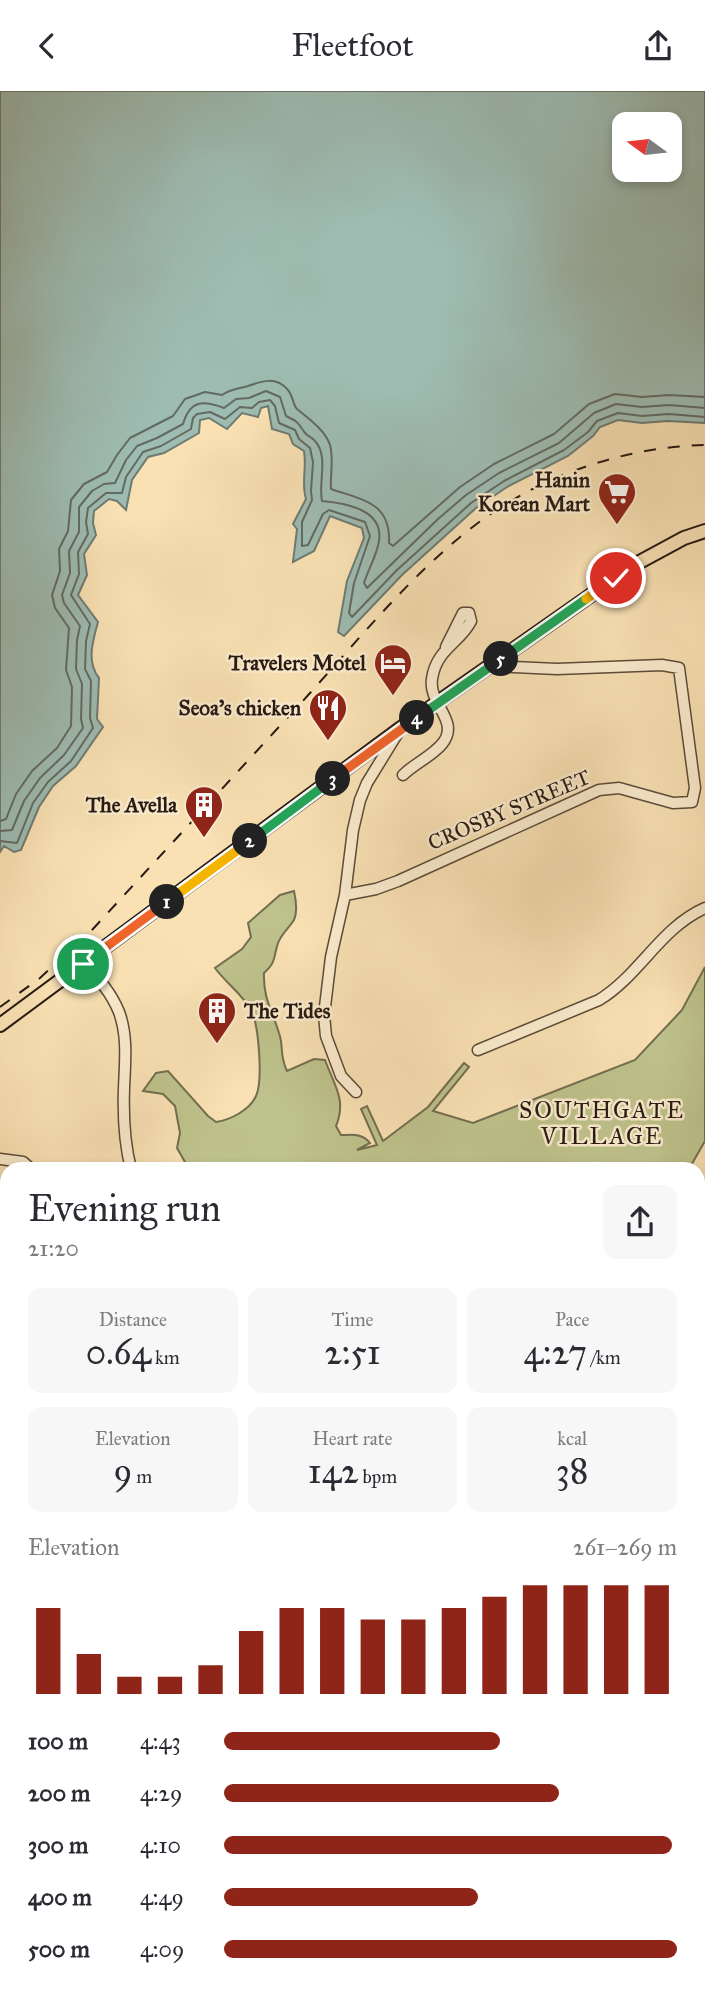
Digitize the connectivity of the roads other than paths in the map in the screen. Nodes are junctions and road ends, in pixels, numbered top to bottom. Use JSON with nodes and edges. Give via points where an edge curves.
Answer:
{"nodes":[{"id":1,"x":705,"y":531,"type":"edge"},
{"id":2,"x":446,"y":647,"type":"dead end"},
{"id":3,"x":491,"y":666,"type":"junction"},
{"id":4,"x":438,"y":703,"type":"junction"},
{"id":5,"x":401,"y":728,"type":"junction"},
{"id":6,"x":403,"y":775,"type":"dead end"},
{"id":7,"x":345,"y":895,"type":"junction"},
{"id":8,"x":705,"y":908,"type":"edge"},
{"id":9,"x":83,"y":964,"type":"junction"},
{"id":10,"x":70,"y":974,"type":"junction"},
{"id":11,"x":102,"y":983,"type":"junction"},
{"id":12,"x":0,"y":1025,"type":"edge"},
{"id":13,"x":478,"y":1050,"type":"dead end"},
{"id":14,"x":356,"y":1092,"type":"dead end"},
{"id":15,"x":0,"y":1159,"type":"edge"},
{"id":16,"x":23,"y":1162,"type":"edge"},
{"id":17,"x":129,"y":1162,"type":"edge"}],
"edges":[{"from":1,"to":3,"type":"main road","via":[[634,565]]},
{"from":2,"to":4,"type":"street","via":[[432,678]]},
{"from":3,"to":4,"type":"main road"},
{"from":3,"to":7,"type":"street","name":"CROSBY STREET","via":[[679,668],[695,788],[692,802],[673,803],[619,788],[599,790],[398,881]]},
{"from":4,"to":5,"type":"main road"},
{"from":4,"to":6,"type":"street","via":[[449,724],[447,737]]},
{"from":5,"to":7,"type":"street","via":[[360,800]]},
{"from":5,"to":9,"type":"main road"},
{"from":7,"to":14,"type":"street","via":[[324,1014],[326,1036],[341,1076]]},
{"from":8,"to":13,"type":"street","via":[[669,930],[629,977],[606,996]]},
{"from":9,"to":10,"type":"main road"},
{"from":9,"to":11,"type":"street"},
{"from":10,"to":11,"type":"street"},
{"from":10,"to":12,"type":"main road"},
{"from":11,"to":17,"type":"street","via":[[120,1013],[124,1032],[124,1125]]},
{"from":15,"to":16,"type":"street"}]}
